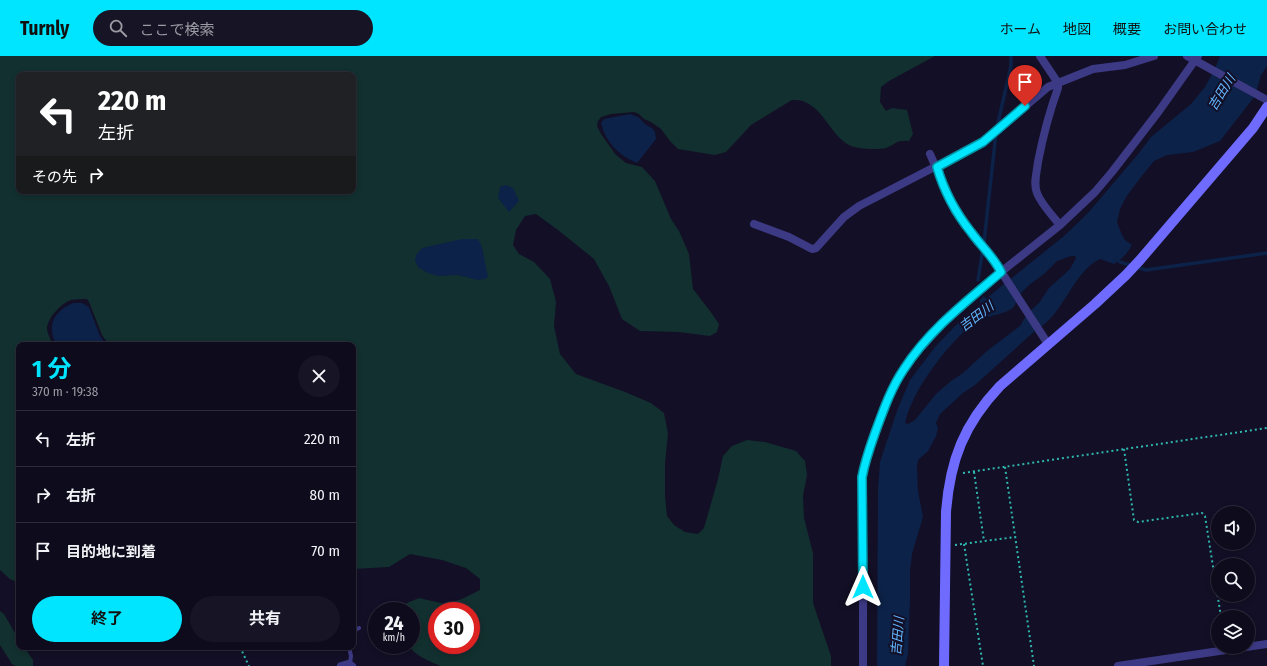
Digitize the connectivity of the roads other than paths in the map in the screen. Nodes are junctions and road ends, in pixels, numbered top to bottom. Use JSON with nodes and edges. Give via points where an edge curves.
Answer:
{"nodes":[{"id":1,"x":1040,"y":56,"type":"edge"},
{"id":2,"x":1154,"y":56,"type":"edge"},
{"id":3,"x":1187,"y":56,"type":"edge"},
{"id":4,"x":1198,"y":60,"type":"edge"},
{"id":5,"x":1058,"y":83,"type":"junction"},
{"id":6,"x":1266,"y":102,"type":"edge"},
{"id":7,"x":930,"y":154,"type":"dead end"},
{"id":8,"x":937,"y":167,"type":"junction"},
{"id":9,"x":754,"y":224,"type":"dead end"},
{"id":10,"x":1060,"y":225,"type":"junction"},
{"id":11,"x":1002,"y":275,"type":"junction"},
{"id":12,"x":1045,"y":340,"type":"junction"},
{"id":13,"x":359,"y":628,"type":"dead end"},
{"id":14,"x":356,"y":630,"type":"edge"},
{"id":15,"x":1267,"y":644,"type":"edge"},
{"id":16,"x":350,"y":650,"type":"edge"},
{"id":17,"x":348,"y":666,"type":"edge"},
{"id":18,"x":863,"y":666,"type":"edge"},
{"id":19,"x":944,"y":666,"type":"edge"},
{"id":20,"x":1118,"y":666,"type":"edge"}],
"edges":[{"from":1,"to":5,"type":"street"},
{"from":2,"to":5,"type":"street","via":[[1124,65],[1093,70]]},
{"from":3,"to":4,"type":"street"},
{"from":4,"to":6,"type":"street"},
{"from":4,"to":10,"type":"street","via":[[1112,172]]},
{"from":5,"to":8,"type":"street","via":[[1036,96],[983,142]]},
{"from":5,"to":10,"type":"street","via":[[1046,123],[1035,184],[1038,197]]},
{"from":6,"to":12,"type":"street","via":[[1253,128],[1140,260],[1095,304]]},
{"from":7,"to":8,"type":"street"},
{"from":8,"to":9,"type":"street","via":[[859,206],[844,217],[820,245],[812,249]]},
{"from":8,"to":11,"type":"street","via":[[955,211],[996,262]]},
{"from":10,"to":11,"type":"street"},
{"from":11,"to":12,"type":"street"},
{"from":11,"to":18,"type":"street","via":[[942,323],[918,350],[896,382],[879,423],[862,477]]},
{"from":12,"to":19,"type":"street","via":[[986,400],[974,417],[958,451],[947,497]]},
{"from":13,"to":14,"type":"lane"},
{"from":15,"to":20,"type":"street"},
{"from":16,"to":17,"type":"lane"}]}
